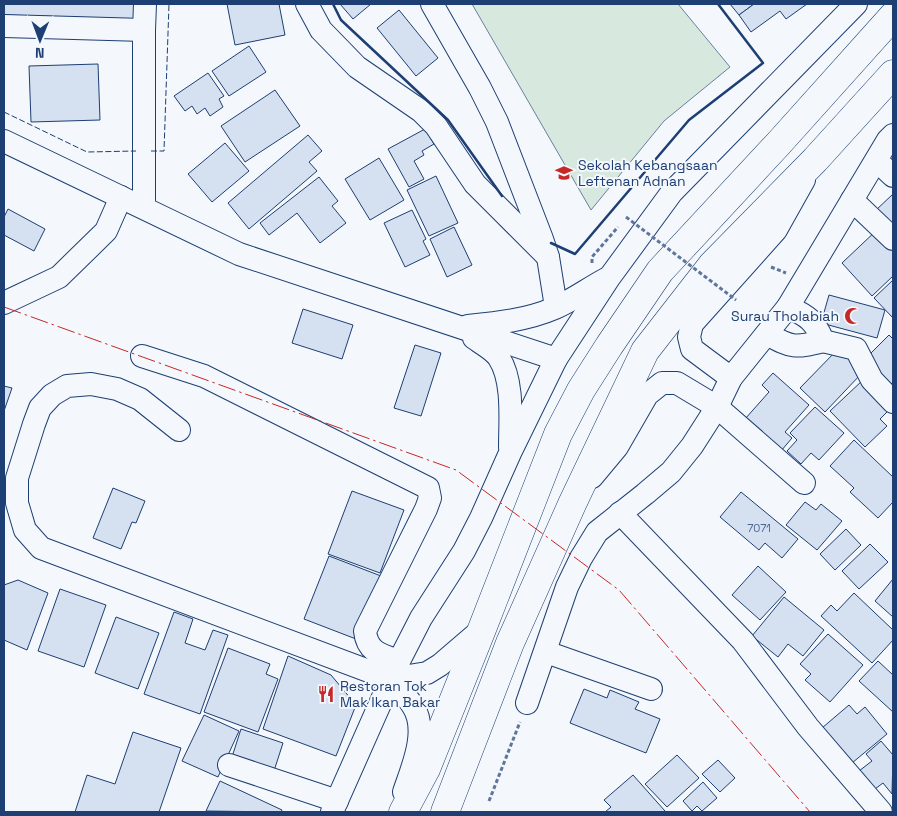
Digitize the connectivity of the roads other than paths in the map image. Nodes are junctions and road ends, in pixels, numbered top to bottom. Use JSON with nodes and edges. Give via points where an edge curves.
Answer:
{"nodes":[{"id":1,"x":146,"y":4,"type":"edge"},
{"id":2,"x":307,"y":4,"type":"edge"},
{"id":3,"x":432,"y":4,"type":"edge"},
{"id":4,"x":849,"y":7,"type":"edge"},
{"id":5,"x":893,"y":16,"type":"edge"},
{"id":6,"x":4,"y":26,"type":"edge"},
{"id":7,"x":144,"y":30,"type":"junction"},
{"id":8,"x":893,"y":74,"type":"edge"},
{"id":9,"x":892,"y":139,"type":"edge"},
{"id":10,"x":4,"y":141,"type":"edge"},
{"id":11,"x":815,"y":160,"type":"junction"},
{"id":12,"x":877,"y":161,"type":"junction"},
{"id":13,"x":893,"y":176,"type":"edge"},
{"id":14,"x":121,"y":197,"type":"junction"},
{"id":15,"x":852,"y":200,"type":"junction"},
{"id":16,"x":144,"y":207,"type":"junction"},
{"id":17,"x":893,"y":239,"type":"edge"},
{"id":18,"x":548,"y":257,"type":"junction"},
{"id":19,"x":609,"y":278,"type":"junction"},
{"id":20,"x":4,"y":303,"type":"edge"},
{"id":21,"x":556,"y":307,"type":"junction"},
{"id":22,"x":788,"y":307,"type":"junction"},
{"id":23,"x":460,"y":327,"type":"junction"},
{"id":24,"x":767,"y":334,"type":"junction"},
{"id":25,"x":824,"y":341,"type":"junction"},
{"id":26,"x":142,"y":356,"type":"dead end"},
{"id":27,"x":556,"y":359,"type":"junction"},
{"id":28,"x":731,"y":378,"type":"junction"},
{"id":29,"x":893,"y":402,"type":"edge"},
{"id":30,"x":717,"y":408,"type":"junction"},
{"id":31,"x":179,"y":430,"type":"dead end"},
{"id":32,"x":510,"y":453,"type":"junction"},
{"id":33,"x":804,"y":483,"type":"dead end"},
{"id":34,"x":573,"y":502,"type":"junction"},
{"id":35,"x":620,"y":513,"type":"junction"},
{"id":36,"x":482,"y":629,"type":"junction"},
{"id":37,"x":546,"y":652,"type":"junction"},
{"id":38,"x":394,"y":670,"type":"junction"},
{"id":39,"x":651,"y":689,"type":"dead end"},
{"id":40,"x":527,"y":703,"type":"road end"},
{"id":41,"x":229,"y":765,"type":"dead end"},
{"id":42,"x":335,"y":806,"type":"edge"},
{"id":43,"x":397,"y":812,"type":"edge"},
{"id":44,"x":403,"y":812,"type":"edge"},
{"id":45,"x":445,"y":812,"type":"edge"},
{"id":46,"x":881,"y":812,"type":"edge"}],
"edges":[{"from":1,"to":7,"type":"street"},
{"from":2,"to":18,"type":"street","via":[[322,30],[358,67],[421,111],[436,126],[474,184]]},
{"from":3,"to":18,"type":"street","via":[[496,122]]},
{"from":4,"to":19,"type":"street","via":[[672,192]]},
{"from":5,"to":36,"type":"highway","via":[[660,271],[609,346],[558,434]]},
{"from":6,"to":7,"type":"street"},
{"from":7,"to":16,"type":"street"},
{"from":8,"to":11,"type":"highway"},
{"from":9,"to":12,"type":"street"},
{"from":10,"to":14,"type":"street"},
{"from":11,"to":28,"type":"street","via":[[776,230],[692,324],[689,337],[692,350]]},
{"from":11,"to":34,"type":"highway","via":[[712,264],[645,351]]},
{"from":12,"to":13,"type":"street"},
{"from":12,"to":15,"type":"street"},
{"from":14,"to":16,"type":"street"},
{"from":14,"to":20,"type":"street","via":[[106,230],[59,277]]},
{"from":15,"to":17,"type":"street"},
{"from":15,"to":22,"type":"street"},
{"from":16,"to":23,"type":"street","via":[[239,254]]},
{"from":18,"to":21,"type":"street"},
{"from":19,"to":21,"type":"street"},
{"from":19,"to":27,"type":"street"},
{"from":21,"to":23,"type":"street","via":[[532,317]]},
{"from":22,"to":24,"type":"street"},
{"from":22,"to":25,"type":"street","via":[[805,315],[817,326]]},
{"from":23,"to":27,"type":"street"},
{"from":23,"to":32,"type":"street","via":[[499,357],[509,401]]},
{"from":24,"to":25,"type":"street","via":[[788,345],[805,346]]},
{"from":24,"to":28,"type":"street"},
{"from":25,"to":29,"type":"street","via":[[856,349],[872,380]]},
{"from":26,"to":38,"type":"street","via":[[204,376],[428,488],[430,498],[426,510],[365,631],[366,642],[385,656]]},
{"from":27,"to":32,"type":"street"},
{"from":28,"to":30,"type":"street"},
{"from":30,"to":33,"type":"street"},
{"from":30,"to":34,"type":"street","via":[[677,383],[662,383],[648,395],[617,447]]},
{"from":30,"to":35,"type":"street","via":[[671,472]]},
{"from":31,"to":38,"type":"street","via":[[140,399],[117,388],[90,384],[67,386],[52,394],[40,408],[17,478],[17,503],[24,530],[41,548]]},
{"from":32,"to":38,"type":"street","via":[[464,551],[421,618]]},
{"from":34,"to":45,"type":"highway","via":[[510,643]]},
{"from":35,"to":37,"type":"street","via":[[597,532],[581,558],[567,587]]},
{"from":35,"to":46,"type":"street","via":[[743,641],[808,727]]},
{"from":36,"to":38,"type":"street","via":[[427,672]]},
{"from":36,"to":44,"type":"highway","via":[[426,770]]},
{"from":37,"to":39,"type":"street"},
{"from":37,"to":40,"type":"street"},
{"from":38,"to":42,"type":"street"},
{"from":38,"to":43,"type":"street","via":[[419,722],[418,748]]},
{"from":41,"to":42,"type":"street"}]}
